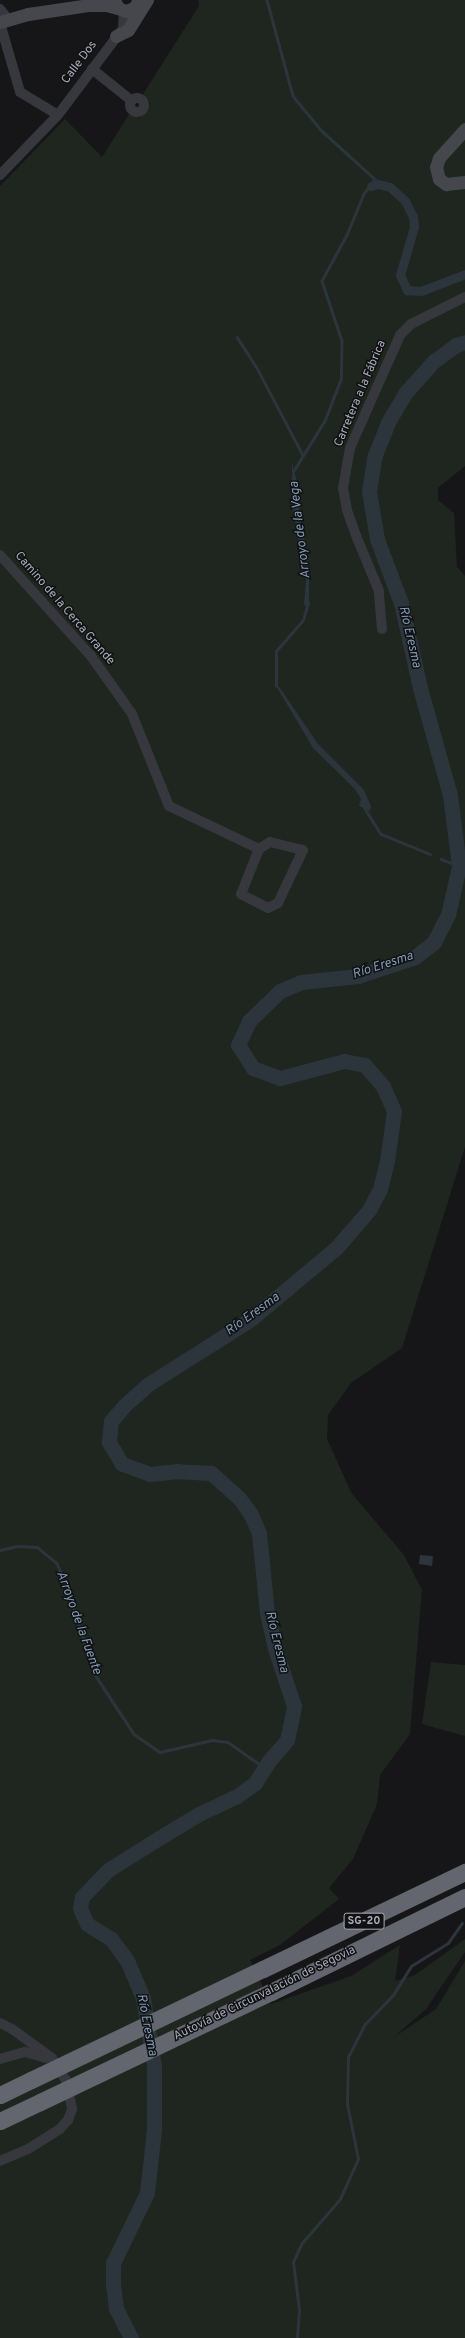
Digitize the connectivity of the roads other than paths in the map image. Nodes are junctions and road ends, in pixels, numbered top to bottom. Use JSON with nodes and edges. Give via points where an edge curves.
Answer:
{"nodes":[{"id":1,"x":105,"y":0,"type":"edge"},
{"id":2,"x":89,"y":5,"type":"junction"},
{"id":3,"x":133,"y":5,"type":"edge"},
{"id":4,"x":2,"y":18,"type":"edge"},
{"id":5,"x":120,"y":32,"type":"junction"},
{"id":6,"x":92,"y":69,"type":"junction"},
{"id":7,"x":132,"y":101,"type":"dead end"},
{"id":8,"x":58,"y":115,"type":"junction"},
{"id":9,"x":465,"y":129,"type":"edge"},
{"id":10,"x":0,"y":175,"type":"edge"},
{"id":11,"x":465,"y":182,"type":"edge"},
{"id":12,"x":465,"y":297,"type":"edge"},
{"id":13,"x":0,"y":555,"type":"edge"},
{"id":14,"x":382,"y":629,"type":"dead end"},
{"id":15,"x":259,"y":849,"type":"junction"},
{"id":16,"x":465,"y":1872,"type":"edge"},
{"id":17,"x":465,"y":1897,"type":"edge"},
{"id":18,"x":0,"y":2023,"type":"edge"},
{"id":19,"x":0,"y":2059,"type":"edge"},
{"id":20,"x":55,"y":2062,"type":"junction"},
{"id":21,"x":0,"y":2095,"type":"edge"},
{"id":22,"x":0,"y":2121,"type":"edge"},
{"id":23,"x":0,"y":2161,"type":"edge"}],
"edges":[{"from":1,"to":2,"type":"street"},
{"from":2,"to":3,"type":"street"},
{"from":2,"to":4,"type":"street"},
{"from":3,"to":5,"type":"street"},
{"from":3,"to":5,"type":"street","via":[[128,30]]},
{"from":4,"to":8,"type":"street","via":[[20,92]]},
{"from":5,"to":6,"type":"street","name":"Calle Dos"},
{"from":6,"to":7,"type":"street"},
{"from":6,"to":8,"type":"street","name":"Calle Dos"},
{"from":8,"to":10,"type":"street","name":"Calle Dos"},
{"from":9,"to":11,"type":"street","via":[[440,158],[436,171],[439,179],[446,184]]},
{"from":12,"to":14,"type":"street","name":"Carretera a la Fábrica","via":[[411,324],[400,335],[350,448],[343,488],[354,531],[379,591]]},
{"from":13,"to":15,"type":"street","name":"Camino de la Cerca Grande","via":[[91,656],[132,714],[169,806]]},
{"from":15,"to":15,"type":"street","via":[[270,842],[303,850],[274,907],[268,908],[241,894]]},
{"from":16,"to":21,"type":"highway","name":"Autovía de Circunvalación de Segovia","number":"SG-20","bridge":true},
{"from":17,"to":22,"type":"highway","name":"Autovía de Circunvalación de Segovia","number":"SG-20","bridge":true},
{"from":18,"to":20,"type":"street","via":[[12,2029]]},
{"from":19,"to":20,"type":"street","via":[[25,2052]]},
{"from":20,"to":23,"type":"street","via":[[66,2080],[70,2094],[72,2109],[68,2120],[60,2129],[28,2149]]}]}
